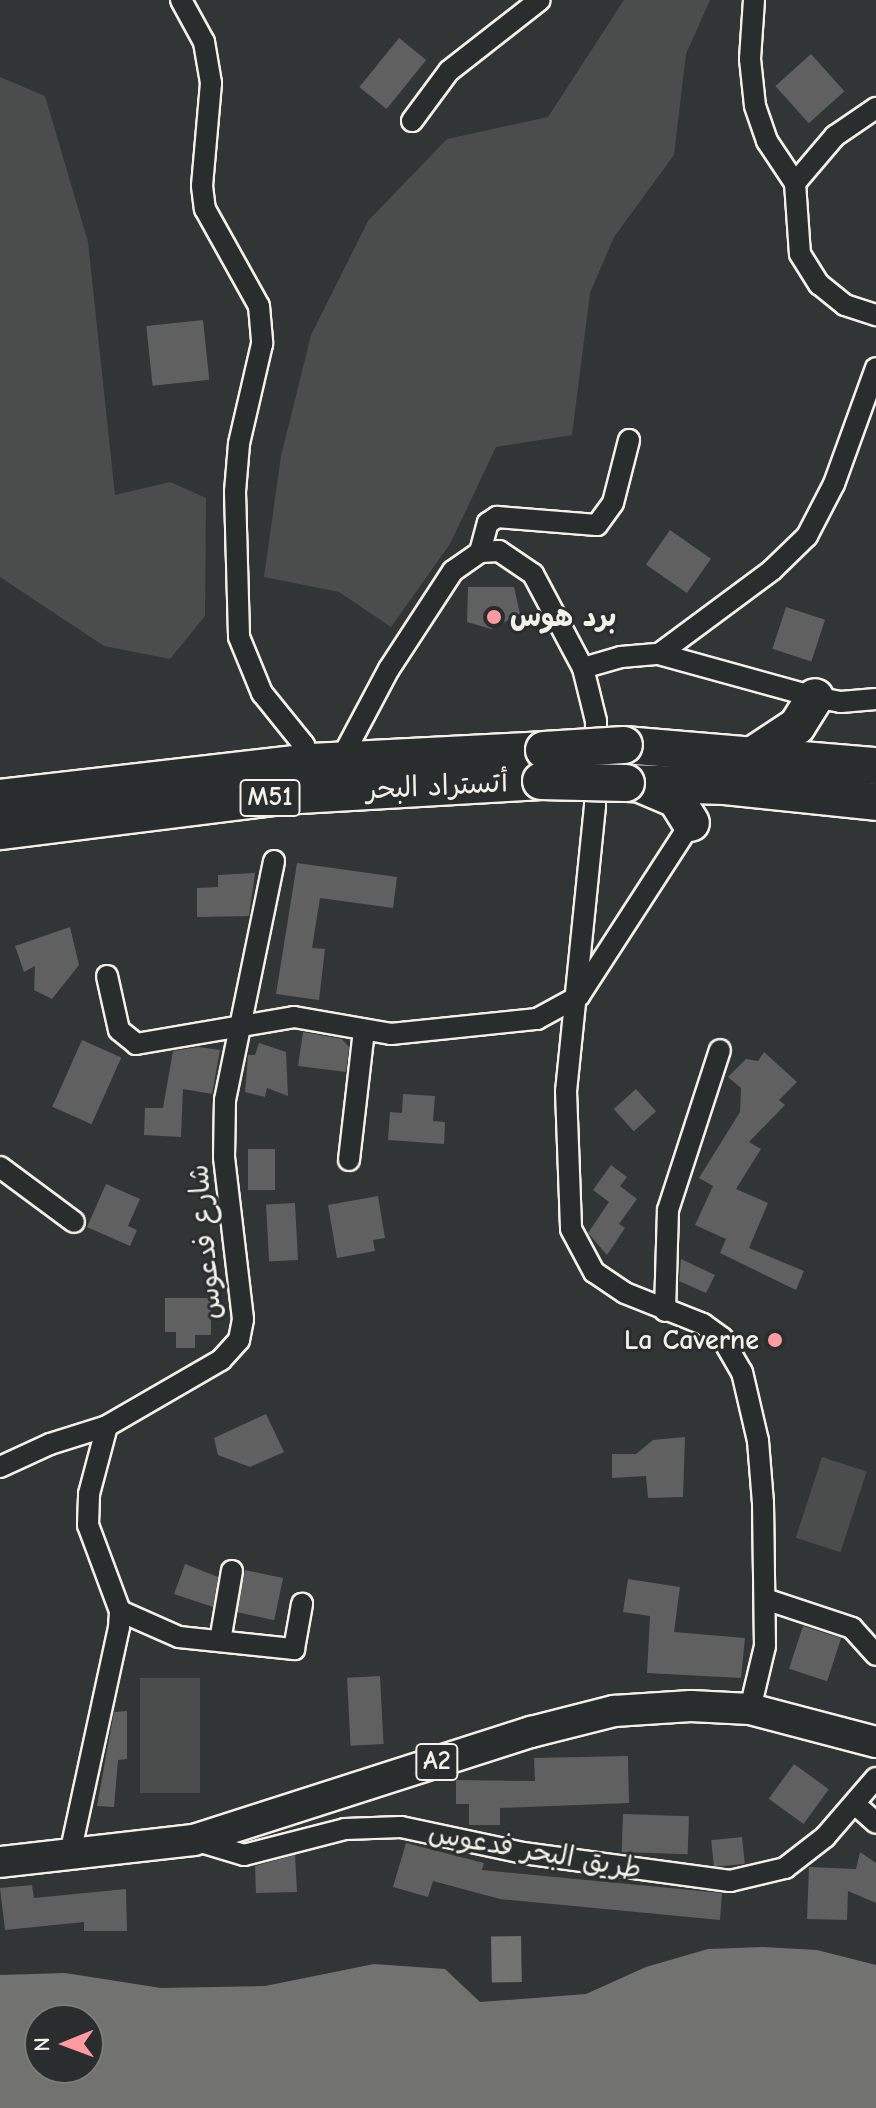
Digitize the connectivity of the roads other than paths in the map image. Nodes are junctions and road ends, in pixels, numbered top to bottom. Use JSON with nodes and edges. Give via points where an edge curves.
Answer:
{"nodes":[{"id":1,"x":181,"y":0,"type":"edge"},
{"id":2,"x":540,"y":0,"type":"edge"},
{"id":3,"x":754,"y":0,"type":"edge"},
{"id":4,"x":876,"y":108,"type":"edge"},
{"id":5,"x":412,"y":121,"type":"dead end"},
{"id":6,"x":795,"y":183,"type":"junction"},
{"id":7,"x":876,"y":315,"type":"edge"},
{"id":8,"x":876,"y":368,"type":"edge"},
{"id":9,"x":629,"y":440,"type":"dead end"},
{"id":10,"x":480,"y":552,"type":"junction"},
{"id":11,"x":659,"y":654,"type":"junction"},
{"id":12,"x":583,"y":668,"type":"junction"},
{"id":13,"x":815,"y":697,"type":"junction"},
{"id":14,"x":876,"y":699,"type":"edge"},
{"id":15,"x":756,"y":753,"type":"junction"},
{"id":16,"x":325,"y":761,"type":"junction"},
{"id":17,"x":862,"y":764,"type":"edge"},
{"id":18,"x":542,"y":765,"type":"junction"},
{"id":19,"x":633,"y":783,"type":"junction"},
{"id":20,"x":725,"y":786,"type":"junction"},
{"id":21,"x":0,"y":798,"type":"edge"},
{"id":22,"x":876,"y":802,"type":"edge"},
{"id":23,"x":691,"y":823,"type":"junction"},
{"id":24,"x":0,"y":831,"type":"edge"},
{"id":25,"x":274,"y":861,"type":"dead end"},
{"id":26,"x":107,"y":976,"type":"dead end"},
{"id":27,"x":579,"y":996,"type":"junction"},
{"id":28,"x":242,"y":1027,"type":"junction"},
{"id":29,"x":364,"y":1030,"type":"junction"},
{"id":30,"x":720,"y":1050,"type":"dead end"},
{"id":31,"x":349,"y":1160,"type":"dead end"},
{"id":32,"x":0,"y":1167,"type":"edge"},
{"id":33,"x":74,"y":1222,"type":"dead end"},
{"id":34,"x":665,"y":1311,"type":"junction"},
{"id":35,"x":107,"y":1426,"type":"junction"},
{"id":36,"x":0,"y":1467,"type":"edge"},
{"id":37,"x":232,"y":1571,"type":"dead end"},
{"id":38,"x":765,"y":1599,"type":"junction"},
{"id":39,"x":302,"y":1604,"type":"dead end"},
{"id":40,"x":120,"y":1611,"type":"junction"},
{"id":41,"x":220,"y":1641,"type":"junction"},
{"id":42,"x":876,"y":1655,"type":"edge"},
{"id":43,"x":750,"y":1709,"type":"junction"},
{"id":44,"x":876,"y":1742,"type":"edge"},
{"id":45,"x":876,"y":1778,"type":"edge"},
{"id":46,"x":855,"y":1804,"type":"junction"},
{"id":47,"x":876,"y":1823,"type":"edge"},
{"id":48,"x":194,"y":1840,"type":"junction"},
{"id":49,"x":70,"y":1854,"type":"junction"},
{"id":50,"x":0,"y":1862,"type":"edge"}],
"edges":[{"from":1,"to":16,"type":"street","via":[[204,42],[211,83],[202,186],[205,209],[259,306],[262,344],[239,444],[235,492],[239,637],[262,693],[304,745]]},
{"from":2,"to":5,"type":"street","via":[[449,71]]},
{"from":3,"to":6,"type":"street","via":[[750,59],[755,106],[767,141]]},
{"from":4,"to":6,"type":"street","via":[[835,136]]},
{"from":6,"to":7,"type":"street","via":[[800,254],[819,284],[845,305]]},
{"from":8,"to":11,"type":"street","via":[[834,484],[807,536],[772,570]]},
{"from":9,"to":10,"type":"street","via":[[613,503],[597,525],[497,517],[488,523]]},
{"from":10,"to":12,"type":"street","via":[[516,558],[533,574]]},
{"from":10,"to":16,"type":"street","via":[[465,560],[439,589]]},
{"from":11,"to":12,"type":"street"},
{"from":11,"to":13,"type":"street"},
{"from":12,"to":27,"type":"street","via":[[596,721],[595,806]]},
{"from":13,"to":14,"type":"street","via":[[841,702]]},
{"from":13,"to":15,"type":"highway","via":[[797,726]]},
{"from":13,"to":17,"type":"highway","via":[[829,744]]},
{"from":15,"to":17,"type":"highway","name":"أتستراد البحر","number":"M51"},
{"from":15,"to":18,"type":"highway","name":"أتستراد البحر","number":"M51","bridge":true,"via":[[624,745]]},
{"from":16,"to":18,"type":"highway","name":"أتستراد البحر","number":"M51"},
{"from":16,"to":21,"type":"highway","name":"أتستراد البحر","number":"M51"},
{"from":18,"to":19,"type":"highway","name":"أتستراد البحر","number":"M51","bridge":true},
{"from":18,"to":24,"type":"highway","name":"أتستراد البحر","number":"M51"},
{"from":19,"to":20,"type":"highway","name":"أتستراد البحر","number":"M51"},
{"from":19,"to":23,"type":"highway","via":[[676,799]]},
{"from":20,"to":22,"type":"highway","name":"أتستراد البحر","number":"M51"},
{"from":20,"to":23,"type":"highway"},
{"from":23,"to":27,"type":"street"},
{"from":25,"to":28,"type":"street","name":"شارع فدعوس"},
{"from":26,"to":28,"type":"street","via":[[119,1030],[136,1044]]},
{"from":27,"to":29,"type":"street","via":[[537,1019],[508,1026],[391,1034]]},
{"from":27,"to":34,"type":"street","via":[[566,1091],[571,1229],[594,1272]]},
{"from":28,"to":29,"type":"street","via":[[294,1017]]},
{"from":28,"to":35,"type":"street","name":"شارع فدعوس","via":[[224,1129],[243,1319],[239,1340],[221,1360]]},
{"from":29,"to":31,"type":"street"},
{"from":30,"to":34,"type":"street","via":[[668,1210]]},
{"from":32,"to":33,"type":"street"},
{"from":34,"to":38,"type":"street","via":[[703,1324],[722,1338],[742,1372],[758,1441]]},
{"from":35,"to":36,"type":"street","name":"شارع فدعوس"},
{"from":35,"to":40,"type":"street","via":[[89,1494],[88,1525]]},
{"from":37,"to":41,"type":"street"},
{"from":38,"to":42,"type":"street","via":[[852,1628]]},
{"from":38,"to":43,"type":"street","via":[[765,1646]]},
{"from":39,"to":41,"type":"street","via":[[294,1649]]},
{"from":40,"to":41,"type":"street","via":[[163,1633]]},
{"from":40,"to":49,"type":"street"},
{"from":43,"to":44,"type":"main road","name":"طريق البحر فدعوس","number":"A2"},
{"from":43,"to":48,"type":"main road","name":"طريق البحر فدعوس","number":"A2","via":[[614,1711],[531,1732]]},
{"from":45,"to":46,"type":"street","name":"طريق البحر فدعوس"},
{"from":46,"to":47,"type":"street"},
{"from":46,"to":48,"type":"street","name":"طريق البحر فدعوس","via":[[825,1837],[785,1868],[730,1881],[523,1853],[401,1827],[345,1829],[244,1855]]},
{"from":48,"to":49,"type":"main road","name":"طريق البحر فدعوس","number":"A2"},
{"from":49,"to":50,"type":"main road","name":"طريق البحر فدعوس","number":"A2"}]}
